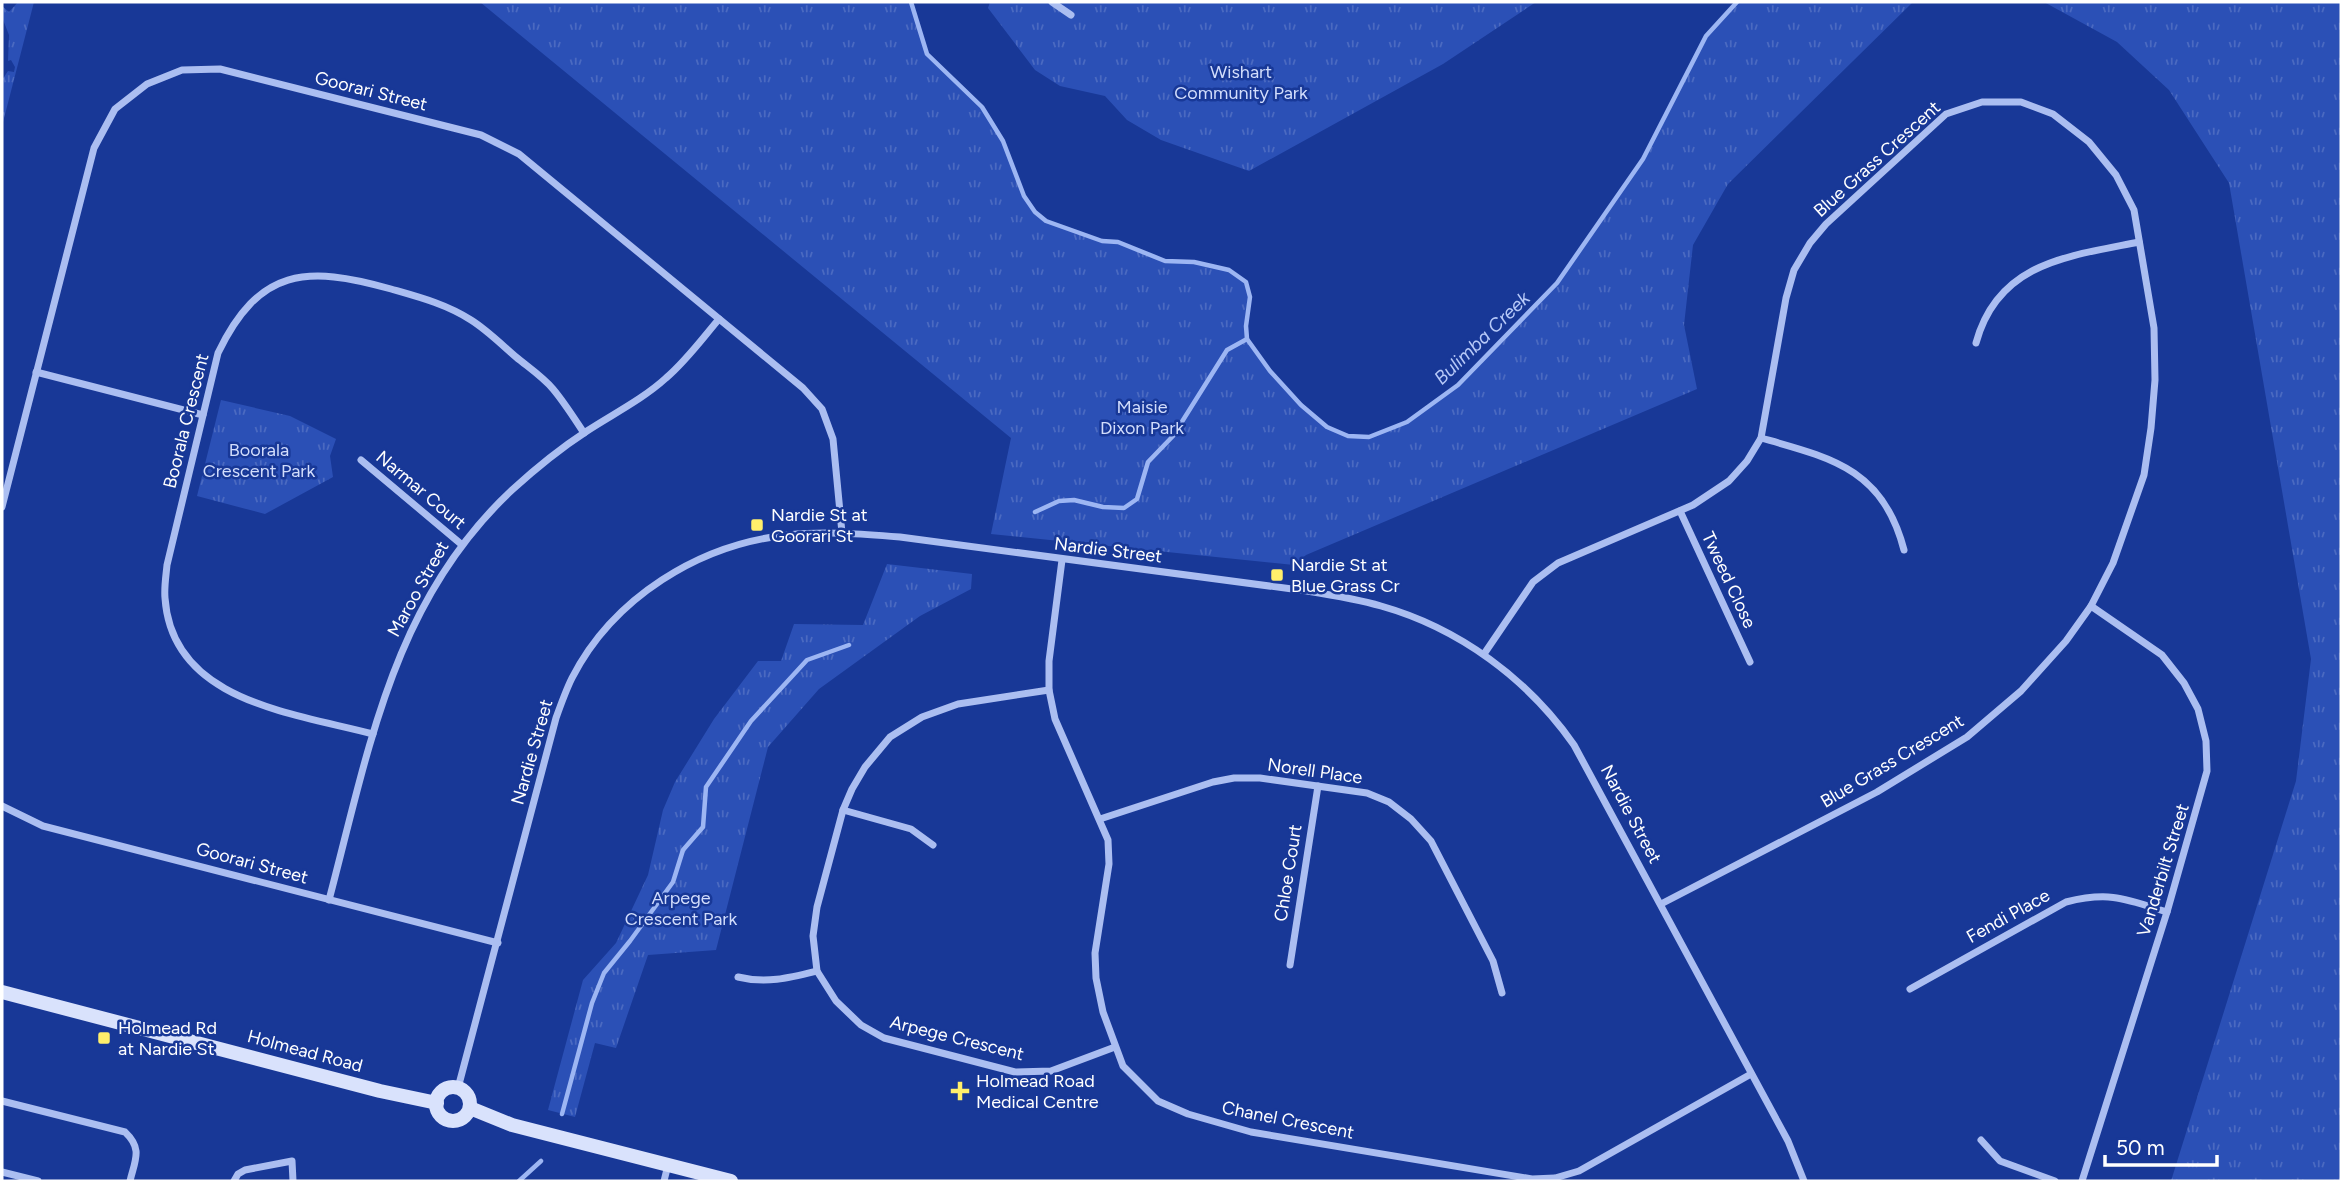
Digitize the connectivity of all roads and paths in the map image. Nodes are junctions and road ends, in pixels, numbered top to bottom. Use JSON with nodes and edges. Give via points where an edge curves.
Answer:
{"nodes":[{"id":1,"x":1052,"y":2,"type":"edge"},
{"id":2,"x":1071,"y":15,"type":"dead end"},
{"id":3,"x":2139,"y":242,"type":"junction"},
{"id":4,"x":719,"y":319,"type":"junction"},
{"id":5,"x":1976,"y":343,"type":"dead end"},
{"id":6,"x":36,"y":372,"type":"junction"},
{"id":7,"x":203,"y":415,"type":"junction"},
{"id":8,"x":584,"y":433,"type":"junction"},
{"id":9,"x":1760,"y":438,"type":"junction"},
{"id":10,"x":361,"y":460,"type":"dead end"},
{"id":11,"x":2,"y":507,"type":"edge"},
{"id":12,"x":1680,"y":511,"type":"junction"},
{"id":13,"x":842,"y":533,"type":"junction"},
{"id":14,"x":461,"y":544,"type":"junction"},
{"id":15,"x":1904,"y":550,"type":"dead end"},
{"id":16,"x":1062,"y":560,"type":"junction"},
{"id":17,"x":2091,"y":606,"type":"junction"},
{"id":18,"x":1484,"y":654,"type":"junction"},
{"id":19,"x":1750,"y":662,"type":"dead end"},
{"id":20,"x":1049,"y":690,"type":"junction"},
{"id":21,"x":373,"y":734,"type":"junction"},
{"id":22,"x":1318,"y":786,"type":"junction"},
{"id":23,"x":2,"y":806,"type":"edge"},
{"id":24,"x":843,"y":810,"type":"junction"},
{"id":25,"x":1100,"y":819,"type":"junction"},
{"id":26,"x":933,"y":845,"type":"dead end"},
{"id":27,"x":329,"y":900,"type":"junction"},
{"id":28,"x":1661,"y":905,"type":"junction"},
{"id":29,"x":2167,"y":912,"type":"junction"},
{"id":30,"x":498,"y":943,"type":"junction"},
{"id":31,"x":1290,"y":965,"type":"dead end"},
{"id":32,"x":817,"y":971,"type":"junction"},
{"id":33,"x":738,"y":977,"type":"dead end"},
{"id":34,"x":1910,"y":989,"type":"dead end"},
{"id":35,"x":2,"y":992,"type":"edge"},
{"id":36,"x":1502,"y":993,"type":"dead end"},
{"id":37,"x":1115,"y":1047,"type":"junction"},
{"id":38,"x":1751,"y":1074,"type":"junction"},
{"id":39,"x":458,"y":1087,"type":"junction"},
{"id":40,"x":2,"y":1101,"type":"edge"},
{"id":41,"x":437,"y":1103,"type":"junction"},
{"id":42,"x":470,"y":1108,"type":"junction"},
{"id":43,"x":1981,"y":1140,"type":"dead end"},
{"id":44,"x":668,"y":1165,"type":"junction"},
{"id":45,"x":2,"y":1172,"type":"edge"},
{"id":46,"x":38,"y":1181,"type":"edge"},
{"id":47,"x":130,"y":1181,"type":"edge"},
{"id":48,"x":234,"y":1181,"type":"edge"},
{"id":49,"x":293,"y":1181,"type":"edge"},
{"id":50,"x":664,"y":1181,"type":"edge"},
{"id":51,"x":732,"y":1181,"type":"edge"},
{"id":52,"x":1804,"y":1181,"type":"edge"},
{"id":53,"x":2055,"y":1181,"type":"edge"},
{"id":54,"x":2082,"y":1181,"type":"edge"}],
"edges":[{"from":1,"to":2,"type":"street"},
{"from":3,"to":5,"type":"street","via":[[2061,258],[2016,280],[1981,323]]},
{"from":3,"to":9,"type":"street","name":"Blue Grass Crescent","via":[[2134,210],[2116,175],[2089,142],[2053,114],[2021,102],[1982,102],[1946,114],[1826,224],[1794,270]]},
{"from":3,"to":17,"type":"street","name":"Blue Grass Crescent","via":[[2154,328],[2151,428],[2144,475],[2130,518]]},
{"from":4,"to":6,"type":"street","name":"Goorari Street","via":[[519,154],[481,135],[220,69],[182,70],[147,83],[115,109],[94,148]]},
{"from":4,"to":8,"type":"street","name":"Maroo Street","via":[[665,380]]},
{"from":4,"to":13,"type":"street","name":"Goorari Street","via":[[803,388],[821,409],[833,439]]},
{"from":6,"to":7,"type":"street"},
{"from":6,"to":11,"type":"street","name":"Goorari Street"},
{"from":7,"to":8,"type":"street","name":"Boorala Crescent","via":[[218,353],[246,305],[289,279],[317,275],[354,278],[442,304],[472,320],[552,387]]},
{"from":7,"to":21,"type":"street","name":"Boorala Crescent","via":[[167,565],[164,597],[179,647],[219,687],[249,702]]},
{"from":8,"to":14,"type":"street","name":"Maroo Street","via":[[513,489]]},
{"from":9,"to":12,"type":"street","name":"Blue Grass Crescent","via":[[1729,481]]},
{"from":9,"to":15,"type":"street","via":[[1822,455],[1859,475],[1891,512]]},
{"from":10,"to":14,"type":"street","name":"Narmar Court"},
{"from":12,"to":18,"type":"street","name":"Blue Grass Crescent","via":[[1558,563],[1533,582]]},
{"from":12,"to":19,"type":"street","name":"Tweed Close"},
{"from":13,"to":16,"type":"street","name":"Nardie Street"},
{"from":13,"to":30,"type":"street","name":"Nardie Street","via":[[787,535],[702,557],[632,602],[599,636],[572,677],[556,718]]},
{"from":14,"to":21,"type":"street","name":"Maroo Street","via":[[401,650]]},
{"from":16,"to":18,"type":"street","name":"Nardie Street","via":[[1349,598],[1410,616]]},
{"from":16,"to":20,"type":"street","name":"Chanel Crescent"},
{"from":17,"to":28,"type":"street","name":"Blue Grass Crescent","via":[[2021,691],[1966,737],[1877,792]]},
{"from":17,"to":29,"type":"street","name":"Vanderbilt Street","via":[[2162,655],[2198,709],[2206,741],[2205,782]]},
{"from":18,"to":28,"type":"street","name":"Nardie Street","via":[[1543,706],[1574,745]]},
{"from":20,"to":24,"type":"street","name":"Arpege Crescent","via":[[958,704],[922,717],[890,737],[865,766]]},
{"from":20,"to":25,"type":"street","name":"Chanel Crescent","via":[[1055,719]]},
{"from":21,"to":27,"type":"street","name":"Maroo Street"},
{"from":22,"to":25,"type":"street","name":"Norell Place","via":[[1234,778]]},
{"from":22,"to":31,"type":"street","name":"Chloe Court"},
{"from":22,"to":36,"type":"street","name":"Norell Place","via":[[1367,793],[1411,818],[1431,841],[1493,961]]},
{"from":23,"to":27,"type":"street","name":"Goorari Street","via":[[43,825]]},
{"from":24,"to":26,"type":"street","via":[[911,829]]},
{"from":24,"to":32,"type":"street","name":"Arpege Crescent","via":[[817,907],[813,936]]},
{"from":25,"to":37,"type":"street","name":"Chanel Crescent","via":[[1108,840],[1109,864],[1095,953],[1096,978]]},
{"from":27,"to":30,"type":"street","name":"Goorari Street"},
{"from":28,"to":38,"type":"street","name":"Nardie Street"},
{"from":29,"to":34,"type":"street","name":"Fendi Place","via":[[2122,898],[2092,895],[2066,902]]},
{"from":29,"to":54,"type":"street","name":"Vanderbilt Street"},
{"from":30,"to":39,"type":"street","name":"Nardie Street"},
{"from":32,"to":33,"type":"street","via":[[757,982]]},
{"from":32,"to":37,"type":"street","name":"Arpege Crescent","via":[[836,1001],[861,1025],[884,1038],[1015,1072],[1051,1071]]},
{"from":35,"to":41,"type":"street","name":"Holmead Road"},
{"from":37,"to":38,"type":"street","name":"Chanel Crescent","via":[[1138,1083],[1158,1101],[1188,1114],[1251,1132],[1532,1179],[1579,1171]]},
{"from":38,"to":52,"type":"street","name":"Nardie Street"},
{"from":39,"to":41,"type":"street","via":[[444,1090]]},
{"from":39,"to":42,"type":"street","via":[[467,1093]]},
{"from":40,"to":47,"type":"street","via":[[125,1132],[137,1153]]},
{"from":41,"to":42,"type":"street","via":[[448,1119],[464,1117]]},
{"from":42,"to":44,"type":"street","via":[[512,1125]]},
{"from":43,"to":53,"type":"street","via":[[2000,1161]]},
{"from":44,"to":50,"type":"street"},
{"from":44,"to":51,"type":"street"},
{"from":45,"to":46,"type":"street"},
{"from":48,"to":49,"type":"street","via":[[245,1170],[292,1161]]}]}
